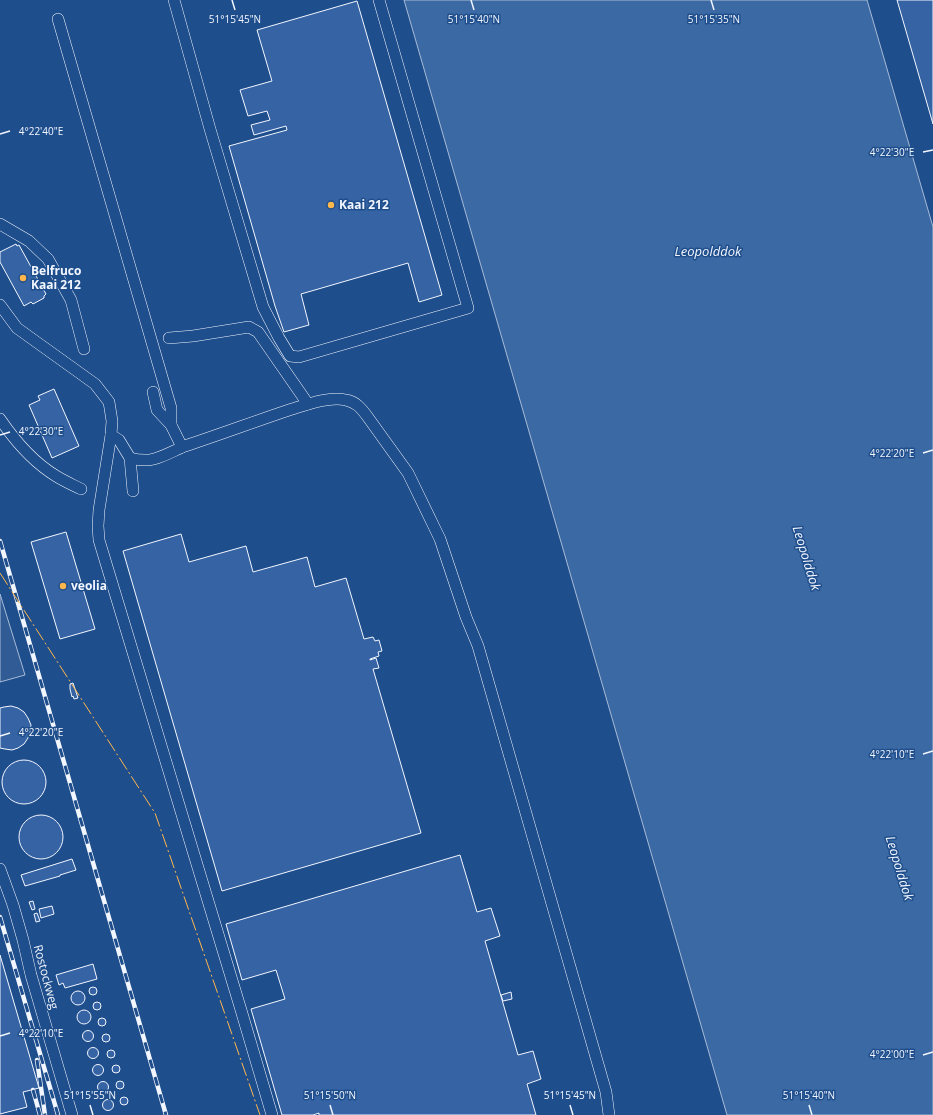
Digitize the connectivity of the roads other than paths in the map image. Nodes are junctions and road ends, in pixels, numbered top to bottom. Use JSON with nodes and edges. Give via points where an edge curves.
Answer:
{"nodes":[{"id":1,"x":174,"y":0,"type":"edge"},
{"id":2,"x":379,"y":0,"type":"edge"},
{"id":3,"x":58,"y":19,"type":"dead end"},
{"id":4,"x":0,"y":224,"type":"edge"},
{"id":5,"x":0,"y":305,"type":"edge"},
{"id":6,"x":169,"y":338,"type":"dead end"},
{"id":7,"x":84,"y":349,"type":"dead end"},
{"id":8,"x":153,"y":392,"type":"dead end"},
{"id":9,"x":308,"y":404,"type":"junction"},
{"id":10,"x":0,"y":419,"type":"edge"},
{"id":11,"x":171,"y":425,"type":"junction"},
{"id":12,"x":112,"y":435,"type":"junction"},
{"id":13,"x":182,"y":447,"type":"junction"},
{"id":14,"x":130,"y":458,"type":"junction"},
{"id":15,"x":81,"y":489,"type":"dead end"},
{"id":16,"x":133,"y":491,"type":"dead end"},
{"id":17,"x":0,"y":869,"type":"edge"},
{"id":18,"x":72,"y":1115,"type":"edge"},
{"id":19,"x":272,"y":1115,"type":"edge"},
{"id":20,"x":609,"y":1115,"type":"edge"}],
"edges":[{"from":1,"to":2,"type":"street","via":[[263,307],[290,356],[299,357],[468,308]]},
{"from":3,"to":11,"type":"street","via":[[171,408]]},
{"from":4,"to":7,"type":"street","via":[[29,242],[48,259],[71,300]]},
{"from":5,"to":12,"type":"street","via":[[17,328],[95,384],[109,402]]},
{"from":6,"to":9,"type":"street","via":[[249,327],[258,332]]},
{"from":8,"to":11,"type":"street","via":[[157,410]]},
{"from":9,"to":13,"type":"street"},
{"from":9,"to":20,"type":"street","via":[[338,398],[354,402],[361,408],[408,474],[440,539],[478,646],[606,1092]]},
{"from":10,"to":15,"type":"street","via":[[12,437],[34,460],[57,477]]},
{"from":11,"to":13,"type":"street"},
{"from":12,"to":14,"type":"street","via":[[119,440]]},
{"from":12,"to":19,"type":"street","via":[[99,510],[99,540]]},
{"from":13,"to":14,"type":"street","via":[[155,459]]},
{"from":14,"to":16,"type":"street"},
{"from":17,"to":18,"type":"street","name":"Rostockweg","via":[[13,905]]}]}
